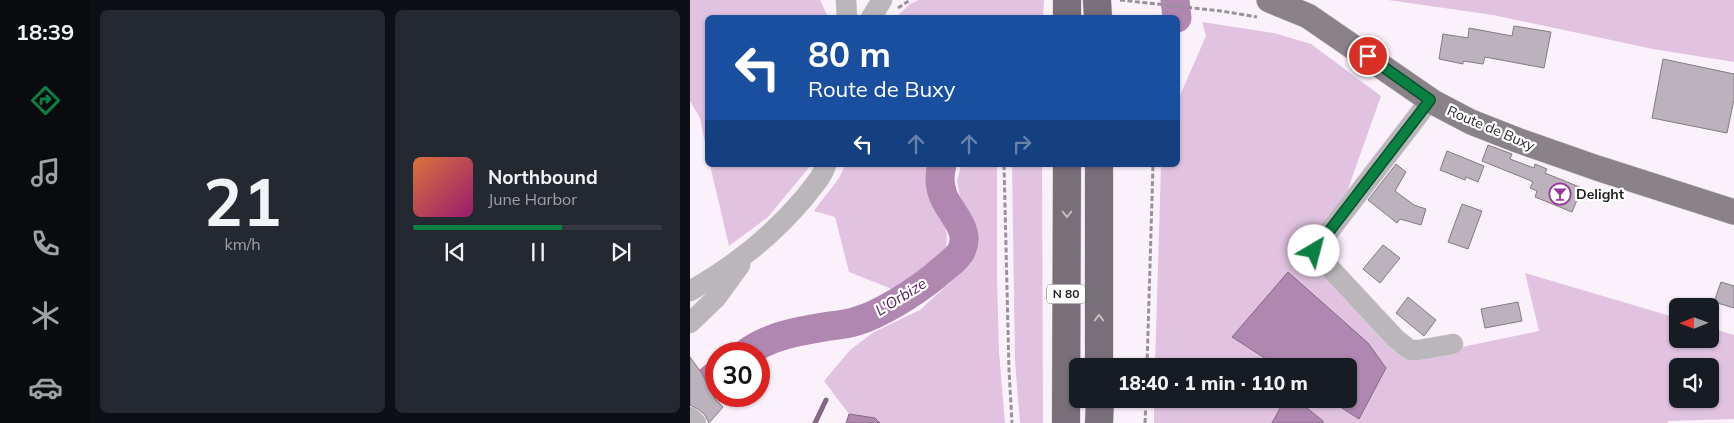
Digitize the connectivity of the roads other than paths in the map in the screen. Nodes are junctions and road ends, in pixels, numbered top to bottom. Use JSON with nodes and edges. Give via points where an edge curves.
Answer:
{"nodes":[{"id":1,"x":846,"y":0,"type":"edge"},
{"id":2,"x":882,"y":0,"type":"edge"},
{"id":3,"x":1067,"y":0,"type":"edge"},
{"id":4,"x":1098,"y":0,"type":"edge"},
{"id":5,"x":1264,"y":9,"type":"edge"},
{"id":6,"x":847,"y":15,"type":"edge"},
{"id":7,"x":873,"y":15,"type":"edge"},
{"id":8,"x":1067,"y":15,"type":"edge"},
{"id":9,"x":1098,"y":15,"type":"edge"},
{"id":10,"x":1430,"y":100,"type":"junction"},
{"id":11,"x":825,"y":167,"type":"edge"},
{"id":12,"x":1067,"y":167,"type":"edge"},
{"id":13,"x":1099,"y":167,"type":"edge"},
{"id":14,"x":1734,"y":212,"type":"edge"},
{"id":15,"x":750,"y":251,"type":"junction"},
{"id":16,"x":690,"y":291,"type":"edge"},
{"id":17,"x":690,"y":323,"type":"edge"},
{"id":18,"x":1453,"y":344,"type":"dead end"},
{"id":19,"x":1099,"y":358,"type":"edge"},
{"id":20,"x":1100,"y":408,"type":"edge"},
{"id":21,"x":1066,"y":423,"type":"edge"},
{"id":22,"x":1100,"y":423,"type":"edge"}],
"edges":[{"from":1,"to":6,"type":"street"},
{"from":2,"to":7,"type":"street"},
{"from":3,"to":8,"type":"highway"},
{"from":4,"to":9,"type":"highway"},
{"from":5,"to":10,"type":"main road","name":"Route de Buxy","via":[[1308,16]]},
{"from":10,"to":14,"type":"main road","name":"Route de Buxy","via":[[1471,122],[1517,140]]},
{"from":10,"to":18,"type":"street","via":[[1314,251],[1396,340],[1410,350]]},
{"from":11,"to":15,"type":"street","via":[[789,216]]},
{"from":12,"to":21,"type":"highway","number":"N 80","one_way":true},
{"from":19,"to":13,"type":"highway","number":"N 80","one_way":true},
{"from":15,"to":16,"type":"street"},
{"from":15,"to":17,"type":"street","via":[[716,298]]},
{"from":20,"to":22,"type":"highway"}]}
